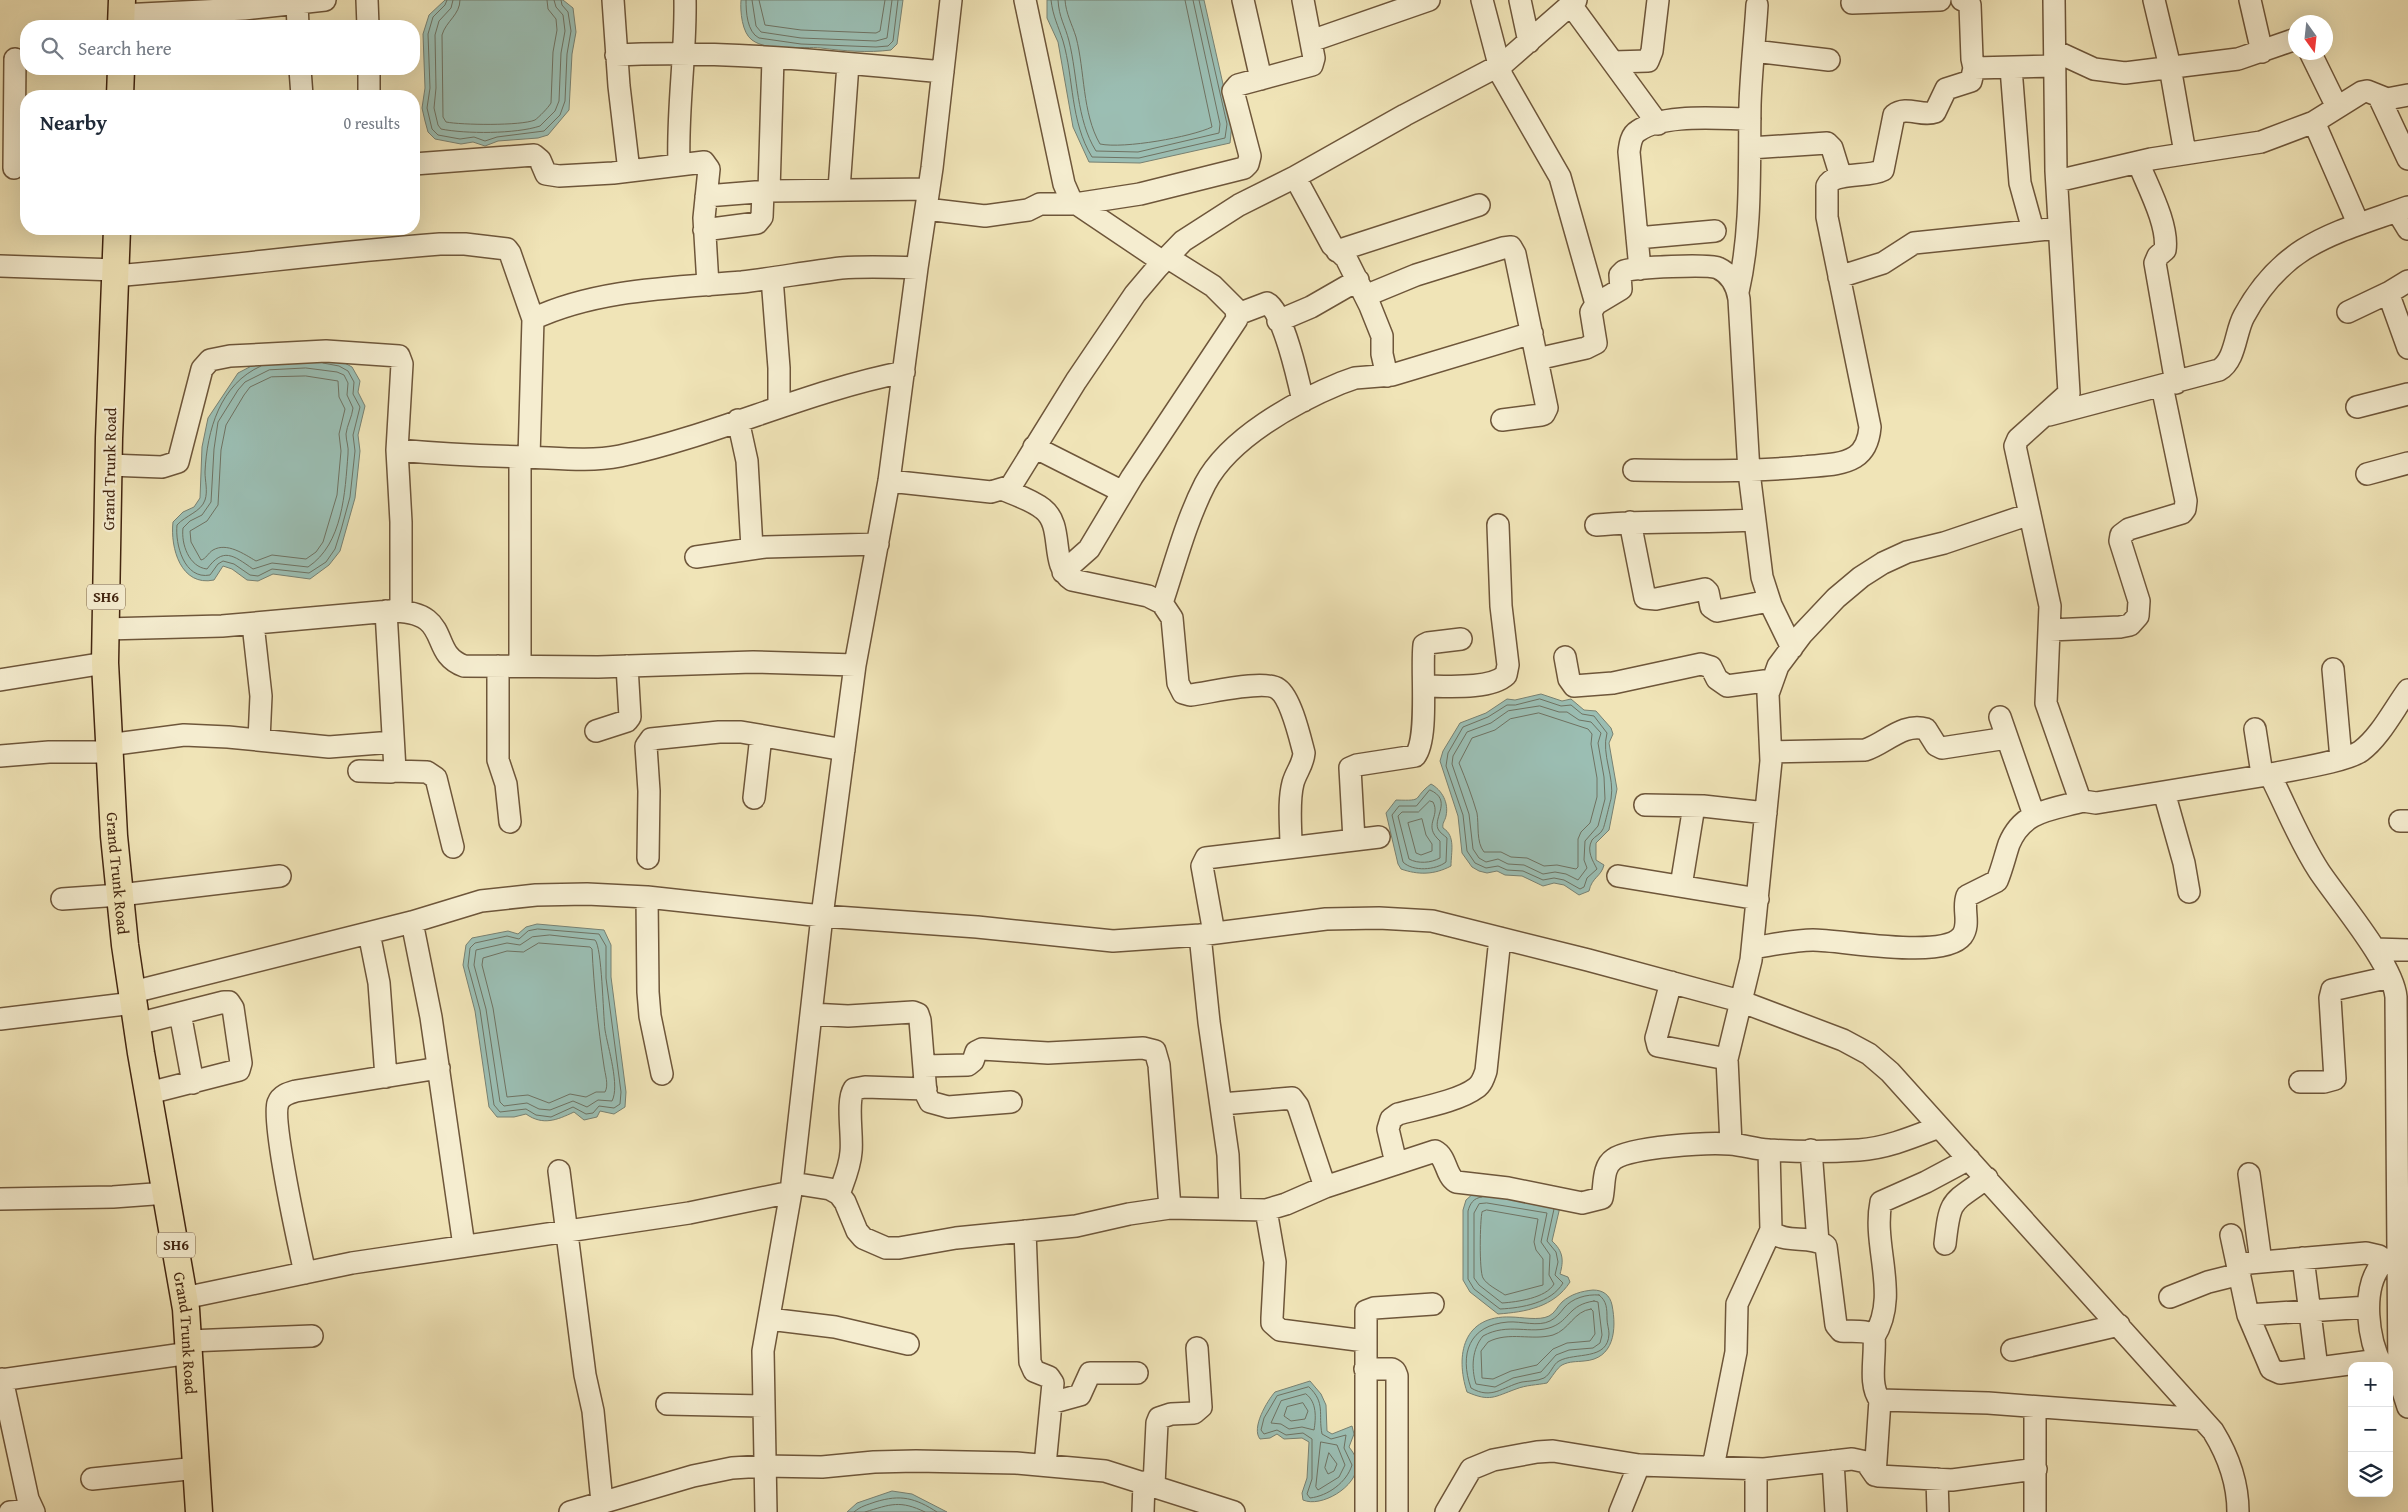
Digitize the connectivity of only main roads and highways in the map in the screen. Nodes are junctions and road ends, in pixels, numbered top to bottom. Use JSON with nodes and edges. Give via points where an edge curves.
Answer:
{"nodes":[{"id":1,"x":121,"y":75,"type":"edge"},
{"id":2,"x":120,"y":90,"type":"edge"},
{"id":3,"x":117,"y":235,"type":"edge"},
{"id":4,"x":199,"y":1512,"type":"edge"}],
"edges":[{"from":1,"to":2,"type":"main road"},
{"from":3,"to":4,"type":"main road","name":"Grand Trunk Road","number":"SH6","via":[[105,663],[114,836],[133,993],[184,1298]]}]}
